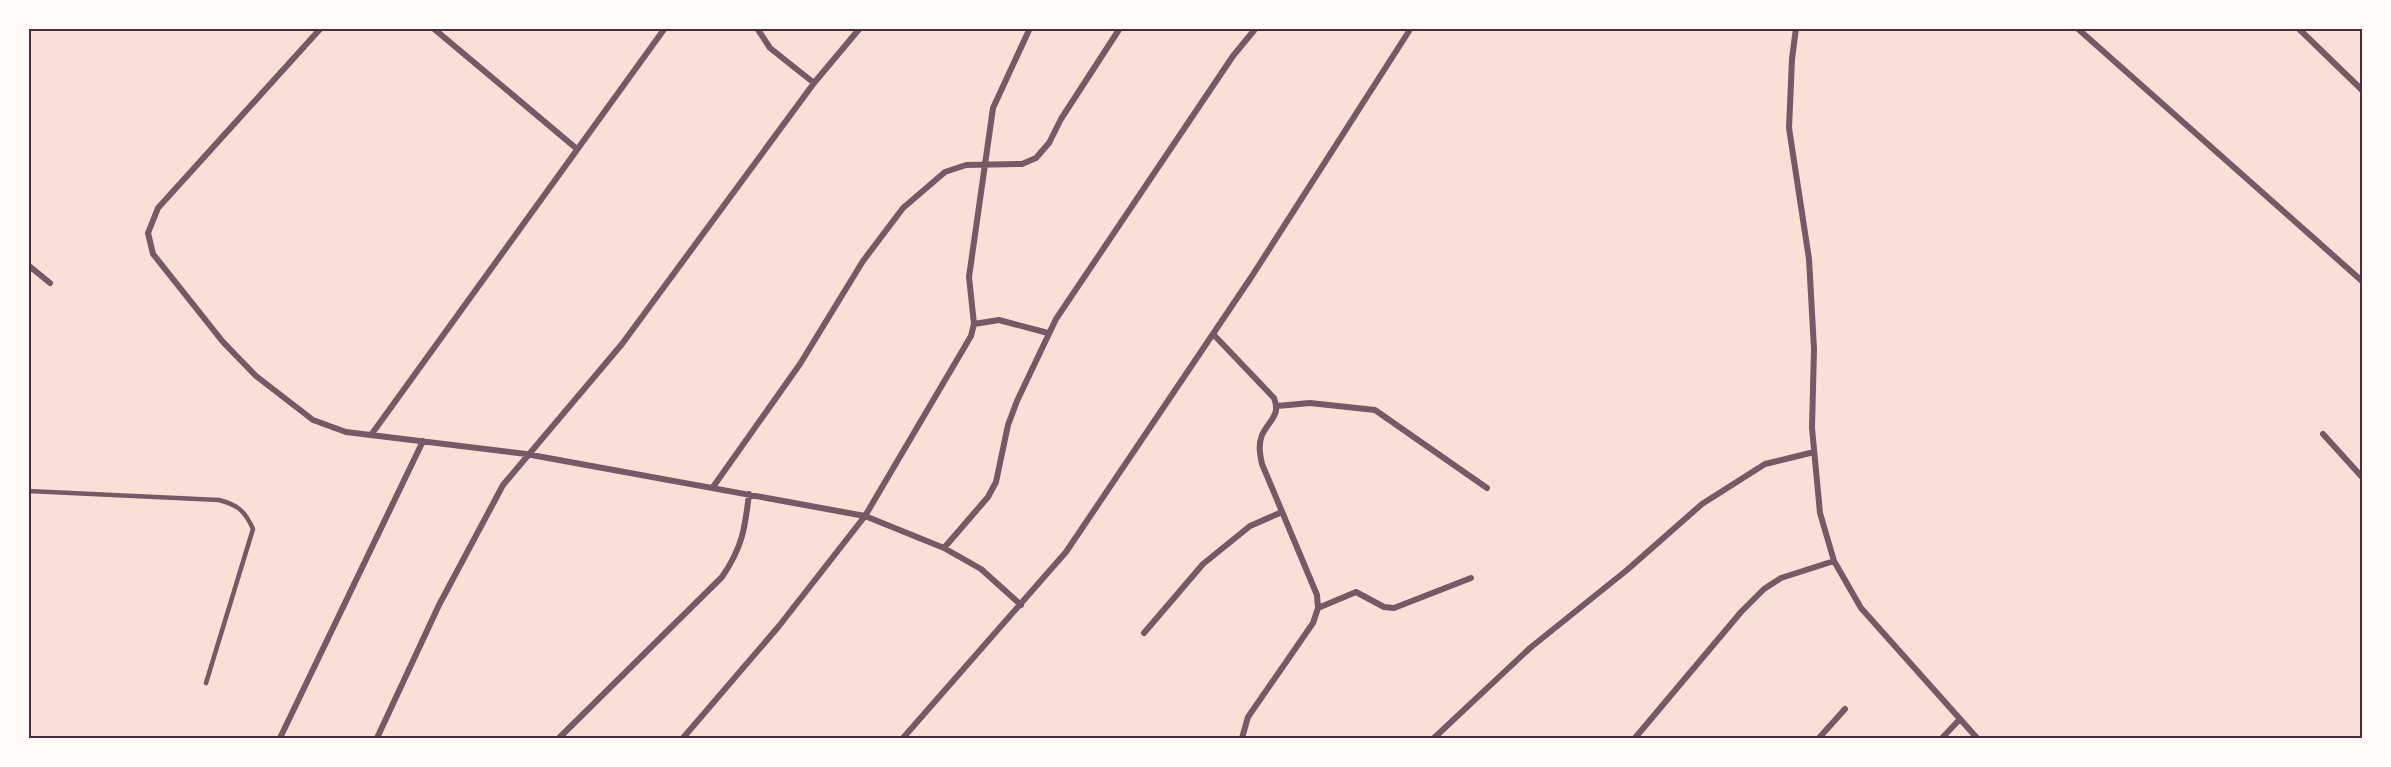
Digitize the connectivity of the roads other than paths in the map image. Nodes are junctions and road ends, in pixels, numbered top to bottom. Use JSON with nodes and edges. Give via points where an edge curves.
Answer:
{"nodes":[{"id":1,"x":321,"y":28,"type":"edge"},
{"id":2,"x":433,"y":28,"type":"edge"},
{"id":3,"x":665,"y":28,"type":"edge"},
{"id":4,"x":757,"y":28,"type":"edge"},
{"id":5,"x":860,"y":28,"type":"edge"},
{"id":6,"x":1030,"y":28,"type":"edge"},
{"id":7,"x":1120,"y":28,"type":"edge"},
{"id":8,"x":1256,"y":28,"type":"edge"},
{"id":9,"x":1411,"y":28,"type":"edge"},
{"id":10,"x":1796,"y":28,"type":"edge"},
{"id":11,"x":2077,"y":28,"type":"edge"},
{"id":12,"x":2298,"y":28,"type":"edge"},
{"id":13,"x":814,"y":83,"type":"junction"},
{"id":14,"x":2362,"y":90,"type":"edge"},
{"id":15,"x":577,"y":149,"type":"junction"},
{"id":16,"x":984,"y":165,"type":"junction"},
{"id":17,"x":28,"y":265,"type":"edge"},
{"id":18,"x":2362,"y":281,"type":"edge"},
{"id":19,"x":50,"y":283,"type":"dead end"},
{"id":20,"x":974,"y":324,"type":"junction"},
{"id":21,"x":1048,"y":333,"type":"junction"},
{"id":22,"x":1213,"y":334,"type":"junction"},
{"id":23,"x":1277,"y":406,"type":"junction"},
{"id":24,"x":2323,"y":434,"type":"dead end"},
{"id":25,"x":371,"y":435,"type":"junction"},
{"id":26,"x":423,"y":441,"type":"junction"},
{"id":27,"x":1814,"y":452,"type":"junction"},
{"id":28,"x":526,"y":454,"type":"junction"},
{"id":29,"x":2362,"y":477,"type":"edge"},
{"id":30,"x":713,"y":487,"type":"junction"},
{"id":31,"x":1487,"y":488,"type":"dead end"},
{"id":32,"x":28,"y":491,"type":"edge"},
{"id":33,"x":749,"y":494,"type":"junction"},
{"id":34,"x":1282,"y":512,"type":"junction"},
{"id":35,"x":865,"y":516,"type":"junction"},
{"id":36,"x":944,"y":548,"type":"junction"},
{"id":37,"x":1834,"y":561,"type":"junction"},
{"id":38,"x":1470,"y":578,"type":"dead end"},
{"id":39,"x":1021,"y":605,"type":"junction"},
{"id":40,"x":1318,"y":608,"type":"junction"},
{"id":41,"x":1144,"y":633,"type":"dead end"},
{"id":42,"x":206,"y":682,"type":"dead end"},
{"id":43,"x":1845,"y":709,"type":"dead end"},
{"id":44,"x":1960,"y":719,"type":"junction"},
{"id":45,"x":280,"y":738,"type":"edge"},
{"id":46,"x":377,"y":738,"type":"edge"},
{"id":47,"x":560,"y":738,"type":"edge"},
{"id":48,"x":683,"y":738,"type":"edge"},
{"id":49,"x":903,"y":738,"type":"edge"},
{"id":50,"x":1242,"y":738,"type":"edge"},
{"id":51,"x":1434,"y":738,"type":"edge"},
{"id":52,"x":1635,"y":738,"type":"edge"},
{"id":53,"x":1819,"y":738,"type":"edge"},
{"id":54,"x":1942,"y":738,"type":"edge"},
{"id":55,"x":1977,"y":738,"type":"edge"}],
"edges":[{"from":1,"to":25,"type":"street","via":[[158,208],[148,233],[153,254],[223,342],[256,376],[313,420],[346,432]]},
{"from":2,"to":15,"type":"street"},
{"from":3,"to":15,"type":"street"},
{"from":4,"to":13,"type":"street","via":[[770,48]]},
{"from":5,"to":13,"type":"street"},
{"from":6,"to":16,"type":"street","via":[[993,108]]},
{"from":7,"to":16,"type":"street","via":[[1049,143],[1035,158],[1022,164]]},
{"from":8,"to":21,"type":"street","via":[[1202,100]]},
{"from":9,"to":22,"type":"street"},
{"from":10,"to":27,"type":"street","via":[[1790,128],[1809,259]]},
{"from":11,"to":18,"type":"street"},
{"from":12,"to":14,"type":"street"},
{"from":13,"to":28,"type":"street","via":[[622,344]]},
{"from":15,"to":25,"type":"street"},
{"from":16,"to":20,"type":"street","via":[[969,277]]},
{"from":16,"to":30,"type":"street","via":[[966,165],[945,172],[903,208],[863,261],[800,364]]},
{"from":17,"to":19,"type":"street"},
{"from":20,"to":21,"type":"street","via":[[999,320]]},
{"from":20,"to":35,"type":"street","via":[[971,336]]},
{"from":21,"to":36,"type":"street","via":[[1008,425],[996,482]]},
{"from":22,"to":23,"type":"street","via":[[1274,398]]},
{"from":22,"to":39,"type":"street","via":[[1066,552]]},
{"from":23,"to":31,"type":"street","via":[[1310,403],[1375,410]]},
{"from":23,"to":34,"type":"street","via":[[1277,414],[1262,435],[1259,448]]},
{"from":24,"to":29,"type":"street"},
{"from":25,"to":26,"type":"street"},
{"from":26,"to":28,"type":"street"},
{"from":26,"to":45,"type":"street"},
{"from":27,"to":37,"type":"street","via":[[1820,513]]},
{"from":27,"to":51,"type":"street","via":[[1765,464],[1702,504],[1530,648]]},
{"from":28,"to":30,"type":"street"},
{"from":28,"to":46,"type":"street","via":[[502,486],[439,605]]},
{"from":30,"to":33,"type":"street"},
{"from":32,"to":42,"type":"lane","via":[[219,500],[246,513],[253,530]]},
{"from":33,"to":35,"type":"street"},
{"from":33,"to":47,"type":"street","via":[[744,536],[722,577]]},
{"from":34,"to":40,"type":"street","via":[[1317,595]]},
{"from":34,"to":41,"type":"street","via":[[1250,526],[1203,564]]},
{"from":35,"to":36,"type":"street"},
{"from":35,"to":48,"type":"street","via":[[779,626]]},
{"from":36,"to":39,"type":"street","via":[[981,569]]},
{"from":37,"to":44,"type":"street","via":[[1861,608]]},
{"from":37,"to":52,"type":"street","via":[[1781,578],[1764,589]]},
{"from":38,"to":40,"type":"street","via":[[1394,608],[1356,592]]},
{"from":39,"to":49,"type":"street"},
{"from":40,"to":50,"type":"street","via":[[1313,623],[1248,717]]},
{"from":43,"to":53,"type":"street"},
{"from":44,"to":54,"type":"street"},
{"from":44,"to":55,"type":"street"}]}
